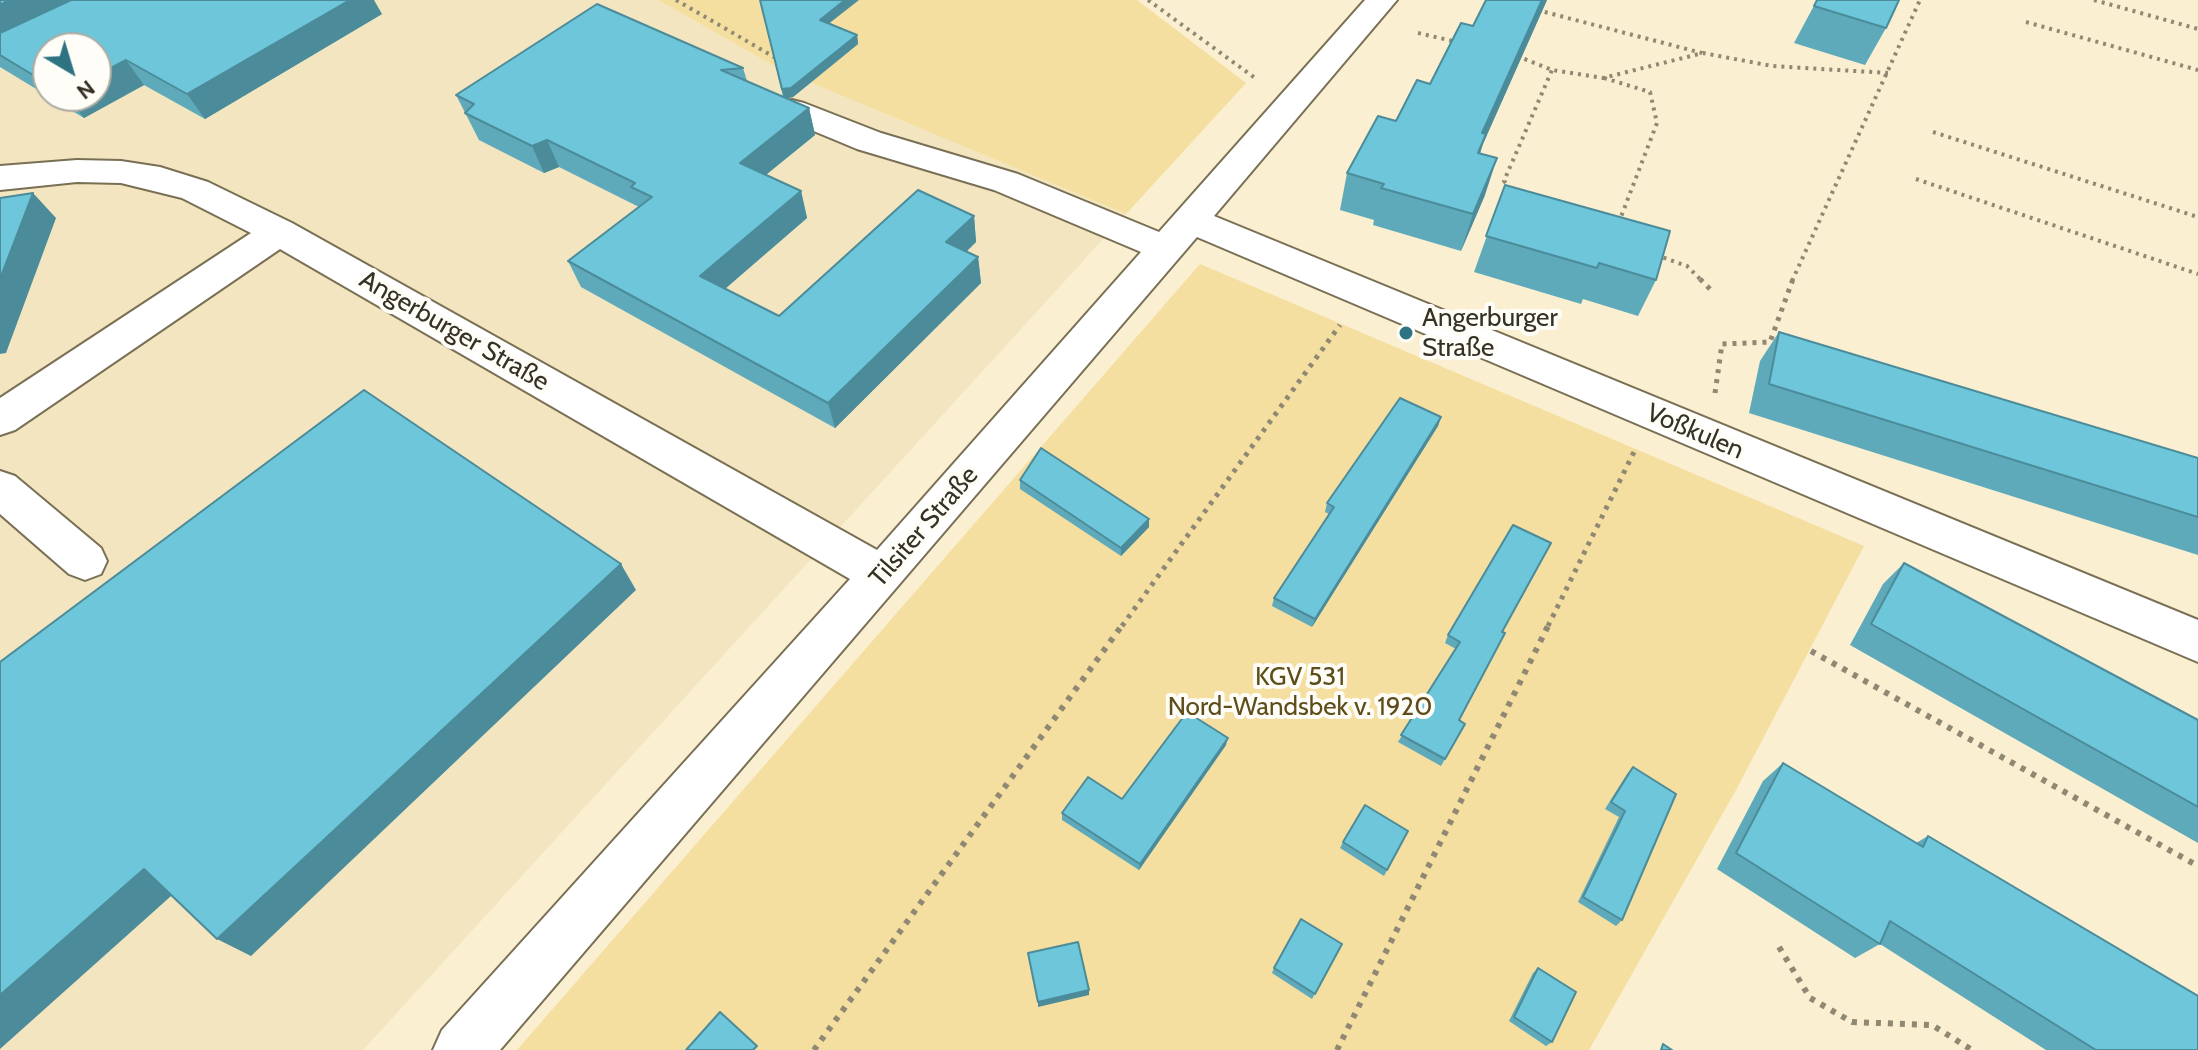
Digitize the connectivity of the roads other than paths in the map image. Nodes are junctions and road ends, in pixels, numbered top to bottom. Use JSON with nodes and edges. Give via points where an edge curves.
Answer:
{"nodes":[{"id":1,"x":1382,"y":0,"type":"edge"},
{"id":2,"x":792,"y":110,"type":"edge"},
{"id":3,"x":0,"y":178,"type":"edge"},
{"id":4,"x":279,"y":232,"type":"junction"},
{"id":5,"x":1179,"y":235,"type":"junction"},
{"id":6,"x":0,"y":419,"type":"edge"},
{"id":7,"x":0,"y":488,"type":"edge"},
{"id":8,"x":85,"y":561,"type":"dead end"},
{"id":9,"x":882,"y":575,"type":"junction"},
{"id":10,"x":2198,"y":641,"type":"edge"},
{"id":11,"x":462,"y":1050,"type":"edge"}],
"edges":[{"from":1,"to":5,"type":"street","name":"Tilsiter Straße"},
{"from":2,"to":5,"type":"street","name":"Voßkulen","via":[[869,141]]},
{"from":3,"to":4,"type":"street","name":"Angerburger Straße","via":[[77,171],[160,179],[195,190]]},
{"from":4,"to":6,"type":"street"},
{"from":4,"to":9,"type":"street","name":"Angerburger Straße"},
{"from":5,"to":9,"type":"street","name":"Tilsiter Straße"},
{"from":5,"to":10,"type":"street","name":"Voßkulen"},
{"from":7,"to":8,"type":"street"},
{"from":9,"to":11,"type":"street","name":"Tilsiter Straße"}]}
